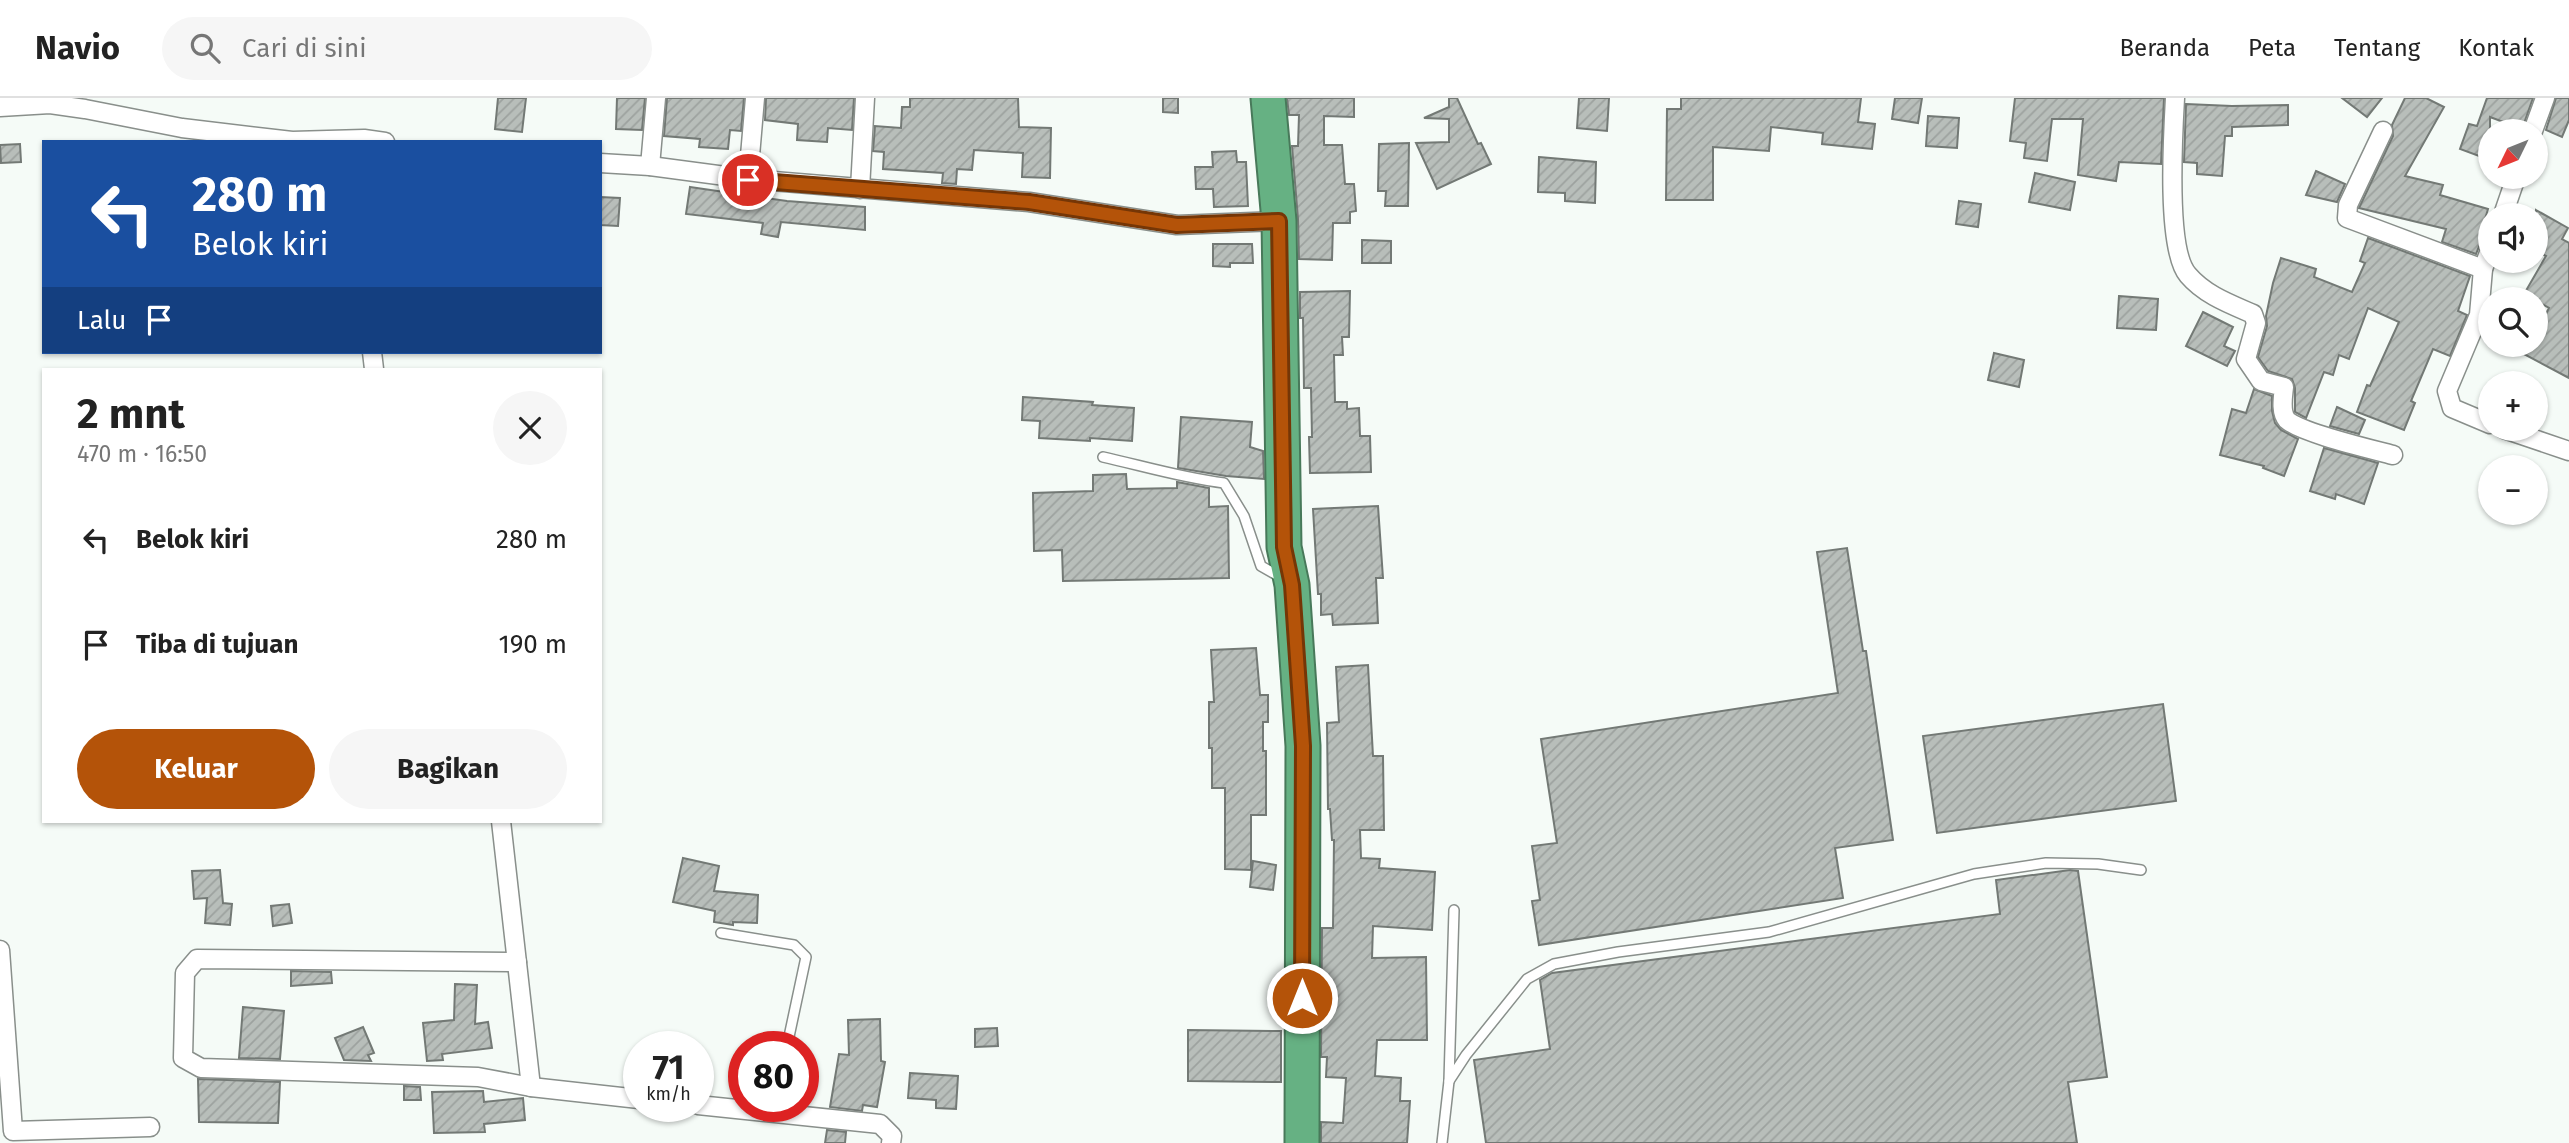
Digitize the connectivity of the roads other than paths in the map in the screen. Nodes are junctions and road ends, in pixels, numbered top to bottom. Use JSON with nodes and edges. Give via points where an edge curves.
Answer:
{"nodes":[{"id":1,"x":656,"y":98,"type":"edge"},
{"id":2,"x":755,"y":98,"type":"edge"},
{"id":3,"x":864,"y":98,"type":"edge"},
{"id":4,"x":1268,"y":98,"type":"edge"},
{"id":5,"x":2175,"y":98,"type":"edge"},
{"id":6,"x":2545,"y":98,"type":"edge"},
{"id":7,"x":86,"y":103,"type":"edge"},
{"id":8,"x":0,"y":107,"type":"edge"},
{"id":9,"x":2537,"y":119,"type":"edge"},
{"id":10,"x":2383,"y":131,"type":"dead end"},
{"id":11,"x":284,"y":140,"type":"edge"},
{"id":12,"x":602,"y":163,"type":"edge"},
{"id":13,"x":650,"y":166,"type":"junction"},
{"id":14,"x":748,"y":180,"type":"junction"},
{"id":15,"x":860,"y":189,"type":"junction"},
{"id":16,"x":1279,"y":221,"type":"junction"},
{"id":17,"x":2478,"y":267,"type":"edge"},
{"id":18,"x":2483,"y":273,"type":"edge"},
{"id":19,"x":2478,"y":419,"type":"edge"},
{"id":20,"x":2539,"y":441,"type":"edge"},
{"id":21,"x":2569,"y":451,"type":"edge"},
{"id":22,"x":2393,"y":455,"type":"dead end"},
{"id":23,"x":1102,"y":457,"type":"dead end"},
{"id":24,"x":1292,"y":585,"type":"junction"},
{"id":25,"x":501,"y":823,"type":"edge"},
{"id":26,"x":2141,"y":870,"type":"dead end"},
{"id":27,"x":1454,"y":909,"type":"dead end"},
{"id":28,"x":721,"y":933,"type":"dead end"},
{"id":29,"x":0,"y":950,"type":"edge"},
{"id":30,"x":517,"y":962,"type":"junction"},
{"id":31,"x":790,"y":1031,"type":"edge"},
{"id":32,"x":1449,"y":1081,"type":"junction"},
{"id":33,"x":531,"y":1087,"type":"junction"},
{"id":34,"x":623,"y":1096,"type":"edge"},
{"id":35,"x":819,"y":1115,"type":"edge"},
{"id":36,"x":150,"y":1127,"type":"dead end"},
{"id":37,"x":891,"y":1143,"type":"edge"},
{"id":38,"x":1302,"y":1143,"type":"edge"},
{"id":39,"x":1442,"y":1143,"type":"edge"}],
"edges":[{"from":1,"to":13,"type":"street"},
{"from":2,"to":14,"type":"street"},
{"from":3,"to":15,"type":"street"},
{"from":4,"to":16,"type":"highway"},
{"from":5,"to":22,"type":"street","via":[[2171,183],[2186,274],[2210,294],[2253,314],[2256,323],[2246,359],[2261,381],[2284,387],[2287,420],[2314,433]]},
{"from":6,"to":9,"type":"street"},
{"from":7,"to":8,"type":"street"},
{"from":7,"to":11,"type":"street","via":[[182,128]]},
{"from":10,"to":17,"type":"street","via":[[2348,205],[2347,218]]},
{"from":12,"to":13,"type":"street"},
{"from":13,"to":14,"type":"street"},
{"from":14,"to":15,"type":"street"},
{"from":15,"to":16,"type":"street","via":[[1029,202],[1177,225]]},
{"from":16,"to":24,"type":"highway","via":[[1284,547]]},
{"from":18,"to":19,"type":"street","via":[[2479,315],[2447,391],[2452,408]]},
{"from":20,"to":21,"type":"street"},
{"from":23,"to":24,"type":"lane","via":[[1188,479],[1224,483],[1244,516],[1262,566]]},
{"from":24,"to":38,"type":"highway","via":[[1303,746]]},
{"from":25,"to":30,"type":"street"},
{"from":26,"to":32,"type":"lane","via":[[2098,863],[2046,863],[1974,874],[1769,932],[1554,964],[1527,979]]},
{"from":27,"to":32,"type":"lane"},
{"from":28,"to":31,"type":"lane","via":[[794,945],[806,957]]},
{"from":29,"to":36,"type":"street","via":[[13,1131]]},
{"from":30,"to":33,"type":"street"},
{"from":30,"to":33,"type":"street","via":[[197,959],[185,973],[183,1058],[201,1069],[478,1077]]},
{"from":32,"to":39,"type":"lane"},
{"from":33,"to":34,"type":"street"},
{"from":35,"to":37,"type":"street","via":[[880,1124],[892,1136]]}]}
